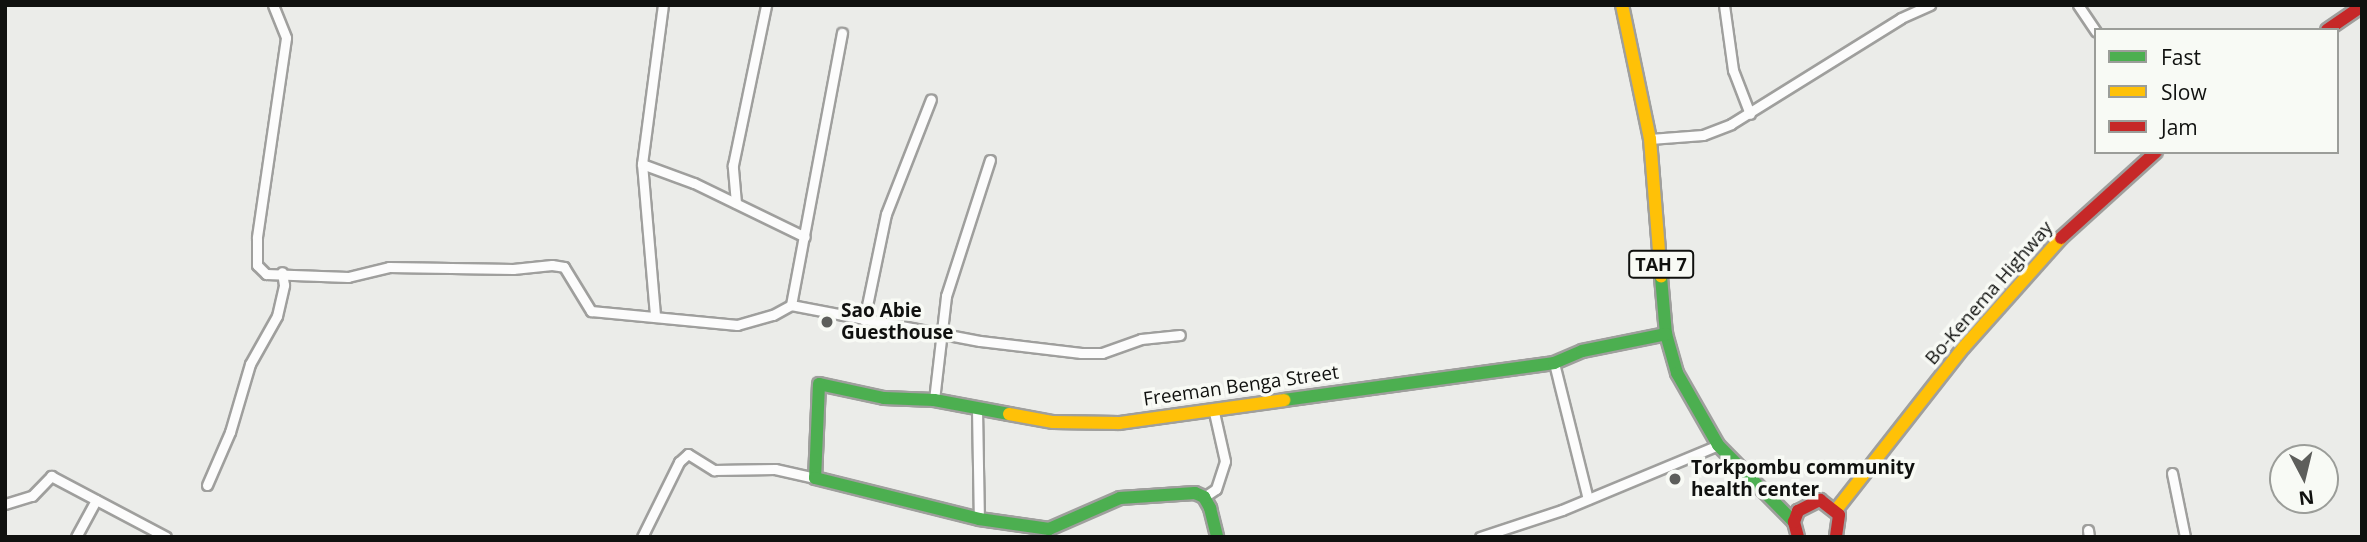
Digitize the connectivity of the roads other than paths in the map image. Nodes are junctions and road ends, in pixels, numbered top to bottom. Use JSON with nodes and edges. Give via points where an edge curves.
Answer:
{"nodes":[{"id":1,"x":273,"y":5,"type":"edge"},
{"id":2,"x":663,"y":5,"type":"edge"},
{"id":3,"x":766,"y":5,"type":"edge"},
{"id":4,"x":1622,"y":5,"type":"edge"},
{"id":5,"x":1724,"y":5,"type":"edge"},
{"id":6,"x":1930,"y":5,"type":"edge"},
{"id":7,"x":2078,"y":5,"type":"edge"},
{"id":8,"x":2362,"y":6,"type":"edge"},
{"id":9,"x":2330,"y":28,"type":"edge"},
{"id":10,"x":2094,"y":29,"type":"edge"},
{"id":11,"x":842,"y":33,"type":"dead end"},
{"id":12,"x":931,"y":99,"type":"dead end"},
{"id":13,"x":1750,"y":114,"type":"junction"},
{"id":14,"x":1650,"y":139,"type":"junction"},
{"id":15,"x":2154,"y":154,"type":"edge"},
{"id":16,"x":990,"y":160,"type":"dead end"},
{"id":17,"x":642,"y":164,"type":"junction"},
{"id":18,"x":736,"y":203,"type":"junction"},
{"id":19,"x":805,"y":237,"type":"junction"},
{"id":20,"x":282,"y":272,"type":"junction"},
{"id":21,"x":791,"y":304,"type":"junction"},
{"id":22,"x":655,"y":316,"type":"junction"},
{"id":23,"x":864,"y":320,"type":"junction"},
{"id":24,"x":939,"y":333,"type":"junction"},
{"id":25,"x":1667,"y":334,"type":"junction"},
{"id":26,"x":1180,"y":335,"type":"dead end"},
{"id":27,"x":1554,"y":363,"type":"junction"},
{"id":28,"x":934,"y":400,"type":"junction"},
{"id":29,"x":977,"y":408,"type":"junction"},
{"id":30,"x":1214,"y":412,"type":"junction"},
{"id":31,"x":1718,"y":445,"type":"junction"},
{"id":32,"x":2172,"y":473,"type":"dead end"},
{"id":33,"x":815,"y":478,"type":"junction"},
{"id":34,"x":207,"y":485,"type":"dead end"},
{"id":35,"x":1768,"y":492,"type":"junction"},
{"id":36,"x":1204,"y":497,"type":"junction"},
{"id":37,"x":1588,"y":499,"type":"junction"},
{"id":38,"x":96,"y":500,"type":"junction"},
{"id":39,"x":5,"y":504,"type":"edge"},
{"id":40,"x":1802,"y":506,"type":"junction"},
{"id":41,"x":1831,"y":506,"type":"junction"},
{"id":42,"x":978,"y":519,"type":"junction"},
{"id":43,"x":1794,"y":522,"type":"junction"},
{"id":44,"x":1838,"y":536,"type":"edge"},
{"id":45,"x":76,"y":537,"type":"edge"},
{"id":46,"x":166,"y":537,"type":"edge"},
{"id":47,"x":642,"y":537,"type":"edge"},
{"id":48,"x":1217,"y":537,"type":"edge"},
{"id":49,"x":1480,"y":537,"type":"edge"},
{"id":50,"x":1798,"y":537,"type":"edge"},
{"id":51,"x":2185,"y":537,"type":"edge"}],
"edges":[{"from":1,"to":20,"type":"street","via":[[286,38],[256,254],[257,265],[266,274]]},
{"from":2,"to":17,"type":"street"},
{"from":3,"to":18,"type":"street","via":[[733,165]]},
{"from":4,"to":14,"type":"main road","number":"TAH 7"},
{"from":5,"to":13,"type":"street","via":[[1732,70]]},
{"from":6,"to":13,"type":"street","via":[[1901,18]]},
{"from":7,"to":10,"type":"street"},
{"from":8,"to":9,"type":"main road"},
{"from":11,"to":19,"type":"street"},
{"from":12,"to":23,"type":"street","via":[[886,214]]},
{"from":13,"to":14,"type":"street","via":[[1703,135]]},
{"from":14,"to":25,"type":"main road","number":"TAH 7"},
{"from":15,"to":41,"type":"main road","name":"Bo-Kenema Highway","via":[[2050,248]]},
{"from":16,"to":24,"type":"street","via":[[953,272]]},
{"from":17,"to":18,"type":"street"},
{"from":17,"to":22,"type":"street"},
{"from":18,"to":19,"type":"street"},
{"from":19,"to":21,"type":"street"},
{"from":20,"to":22,"type":"street","via":[[348,277],[388,267],[513,269],[552,265],[564,267],[591,310]]},
{"from":20,"to":34,"type":"street","via":[[284,285],[276,316],[250,364],[230,432]]},
{"from":21,"to":22,"type":"street","via":[[773,315],[737,325]]},
{"from":21,"to":23,"type":"street"},
{"from":23,"to":24,"type":"street"},
{"from":24,"to":26,"type":"street","via":[[1081,353],[1102,353],[1141,339]]},
{"from":24,"to":28,"type":"street","via":[[942,365]]},
{"from":25,"to":27,"type":"main road","name":"Freeman Benga Street","via":[[1582,351]]},
{"from":25,"to":31,"type":"main road","number":"TAH 7","via":[[1686,394]]},
{"from":27,"to":30,"type":"main road","name":"Freeman Benga Street"},
{"from":27,"to":37,"type":"street"},
{"from":28,"to":29,"type":"main road","name":"Freeman Benga Street"},
{"from":28,"to":33,"type":"main road","name":"Freeman Benga Street","via":[[884,398],[819,384]]},
{"from":29,"to":30,"type":"main road","name":"Freeman Benga Street","via":[[1091,424]]},
{"from":29,"to":42,"type":"street"},
{"from":30,"to":36,"type":"street","via":[[1225,461],[1216,489]]},
{"from":31,"to":35,"type":"main road","number":"TAH 7"},
{"from":31,"to":37,"type":"street"},
{"from":32,"to":51,"type":"street"},
{"from":33,"to":42,"type":"main road"},
{"from":33,"to":47,"type":"street","via":[[775,469],[714,470],[688,454],[679,462]]},
{"from":35,"to":40,"type":"main road","number":"TAH 7"},
{"from":35,"to":43,"type":"main road","number":"TAH 7"},
{"from":36,"to":42,"type":"main road","via":[[1195,493],[1120,498],[1049,529]]},
{"from":36,"to":48,"type":"main road"},
{"from":37,"to":49,"type":"street"},
{"from":38,"to":39,"type":"street","via":[[51,476],[32,496]]},
{"from":38,"to":45,"type":"street"},
{"from":38,"to":46,"type":"street"},
{"from":40,"to":41,"type":"main road"},
{"from":40,"to":43,"type":"main road"},
{"from":41,"to":44,"type":"main road"},
{"from":43,"to":50,"type":"main road"}]}
